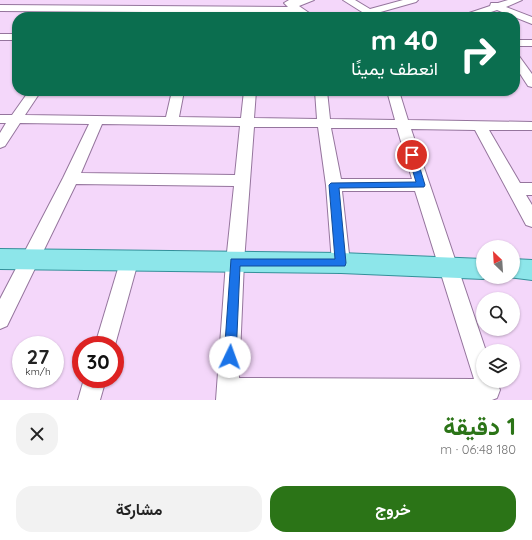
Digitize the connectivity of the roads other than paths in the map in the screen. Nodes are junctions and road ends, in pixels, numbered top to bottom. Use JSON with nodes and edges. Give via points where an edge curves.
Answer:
{"nodes":[{"id":1,"x":91,"y":0,"type":"edge"},
{"id":2,"x":145,"y":0,"type":"edge"},
{"id":3,"x":309,"y":0,"type":"edge"},
{"id":4,"x":348,"y":0,"type":"edge"},
{"id":5,"x":413,"y":0,"type":"edge"},
{"id":6,"x":484,"y":0,"type":"edge"},
{"id":7,"x":517,"y":0,"type":"edge"},
{"id":8,"x":227,"y":5,"type":"edge"},
{"id":9,"x":291,"y":5,"type":"edge"},
{"id":10,"x":498,"y":6,"type":"junction"},
{"id":11,"x":0,"y":8,"type":"edge"},
{"id":12,"x":141,"y":10,"type":"junction"},
{"id":13,"x":66,"y":12,"type":"edge"},
{"id":14,"x":84,"y":12,"type":"edge"},
{"id":15,"x":102,"y":12,"type":"edge"},
{"id":16,"x":170,"y":12,"type":"edge"},
{"id":17,"x":204,"y":12,"type":"edge"},
{"id":18,"x":302,"y":12,"type":"edge"},
{"id":19,"x":368,"y":12,"type":"edge"},
{"id":20,"x":381,"y":12,"type":"edge"},
{"id":21,"x":481,"y":12,"type":"edge"},
{"id":22,"x":512,"y":12,"type":"edge"},
{"id":23,"x":520,"y":16,"type":"edge"},
{"id":24,"x":532,"y":21,"type":"edge"},
{"id":25,"x":8,"y":37,"type":"edge"},
{"id":26,"x":520,"y":43,"type":"edge"},
{"id":27,"x":532,"y":43,"type":"edge"},
{"id":28,"x":0,"y":45,"type":"edge"},
{"id":29,"x":520,"y":65,"type":"edge"},
{"id":30,"x":520,"y":80,"type":"edge"},
{"id":31,"x":531,"y":81,"type":"edge"},
{"id":32,"x":32,"y":96,"type":"edge"},
{"id":33,"x":177,"y":96,"type":"edge"},
{"id":34,"x":250,"y":96,"type":"edge"},
{"id":35,"x":321,"y":96,"type":"edge"},
{"id":36,"x":394,"y":96,"type":"edge"},
{"id":37,"x":0,"y":119,"type":"edge"},
{"id":38,"x":17,"y":120,"type":"junction"},
{"id":39,"x":97,"y":121,"type":"junction"},
{"id":40,"x":172,"y":121,"type":"junction"},
{"id":41,"x":247,"y":122,"type":"junction"},
{"id":42,"x":324,"y":124,"type":"junction"},
{"id":43,"x":403,"y":125,"type":"junction"},
{"id":44,"x":480,"y":126,"type":"junction"},
{"id":45,"x":532,"y":126,"type":"edge"},
{"id":46,"x":0,"y":143,"type":"edge"},
{"id":47,"x":71,"y":178,"type":"junction"},
{"id":48,"x":242,"y":181,"type":"junction"},
{"id":49,"x":334,"y":185,"type":"junction"},
{"id":50,"x":421,"y":185,"type":"junction"},
{"id":51,"x":516,"y":189,"type":"junction"},
{"id":52,"x":532,"y":189,"type":"edge"},
{"id":53,"x":532,"y":220,"type":"edge"},
{"id":54,"x":0,"y":259,"type":"edge"},
{"id":55,"x":29,"y":260,"type":"junction"},
{"id":56,"x":129,"y":262,"type":"junction"},
{"id":57,"x":235,"y":262,"type":"junction"},
{"id":58,"x":341,"y":263,"type":"junction"},
{"id":59,"x":448,"y":268,"type":"junction"},
{"id":60,"x":476,"y":269,"type":"edge"},
{"id":61,"x":520,"y":269,"type":"edge"},
{"id":62,"x":532,"y":270,"type":"edge"},
{"id":63,"x":0,"y":319,"type":"edge"},
{"id":64,"x":108,"y":336,"type":"edge"},
{"id":65,"x":476,"y":353,"type":"edge"},
{"id":66,"x":476,"y":386,"type":"edge"},
{"id":67,"x":92,"y":388,"type":"edge"},
{"id":68,"x":228,"y":394,"type":"edge"},
{"id":69,"x":89,"y":400,"type":"edge"}],
"edges":[{"from":1,"to":14,"type":"street"},
{"from":2,"to":12,"type":"street"},
{"from":3,"to":9,"type":"street"},
{"from":4,"to":19,"type":"street"},
{"from":5,"to":20,"type":"street"},
{"from":6,"to":10,"type":"street"},
{"from":7,"to":10,"type":"street"},
{"from":8,"to":9,"type":"street"},
{"from":8,"to":17,"type":"street"},
{"from":9,"to":18,"type":"street"},
{"from":10,"to":21,"type":"street"},
{"from":10,"to":22,"type":"street"},
{"from":11,"to":13,"type":"street"},
{"from":12,"to":15,"type":"street"},
{"from":12,"to":16,"type":"street"},
{"from":23,"to":24,"type":"street"},
{"from":25,"to":28,"type":"street"},
{"from":26,"to":27,"type":"street"},
{"from":29,"to":31,"type":"street"},
{"from":30,"to":31,"type":"street"},
{"from":32,"to":38,"type":"street"},
{"from":33,"to":40,"type":"street"},
{"from":34,"to":41,"type":"street"},
{"from":35,"to":42,"type":"street"},
{"from":36,"to":43,"type":"street"},
{"from":37,"to":38,"type":"street"},
{"from":38,"to":39,"type":"street"},
{"from":38,"to":46,"type":"street"},
{"from":39,"to":40,"type":"street"},
{"from":39,"to":47,"type":"street"},
{"from":40,"to":41,"type":"street"},
{"from":41,"to":42,"type":"street"},
{"from":41,"to":48,"type":"street"},
{"from":42,"to":43,"type":"street"},
{"from":42,"to":49,"type":"street"},
{"from":43,"to":44,"type":"street"},
{"from":43,"to":50,"type":"street"},
{"from":44,"to":45,"type":"street"},
{"from":44,"to":51,"type":"street"},
{"from":47,"to":48,"type":"street"},
{"from":47,"to":55,"type":"street"},
{"from":48,"to":57,"type":"street"},
{"from":49,"to":50,"type":"street"},
{"from":49,"to":58,"type":"street"},
{"from":50,"to":59,"type":"street"},
{"from":51,"to":52,"type":"street"},
{"from":51,"to":53,"type":"street"},
{"from":54,"to":55,"type":"main road"},
{"from":55,"to":56,"type":"main road"},
{"from":55,"to":63,"type":"street"},
{"from":56,"to":57,"type":"main road"},
{"from":56,"to":64,"type":"street"},
{"from":57,"to":58,"type":"main road"},
{"from":57,"to":68,"type":"street"},
{"from":58,"to":59,"type":"main road"},
{"from":59,"to":60,"type":"main road"},
{"from":59,"to":65,"type":"street"},
{"from":61,"to":62,"type":"main road"},
{"from":66,"to":68,"type":"street"},
{"from":67,"to":69,"type":"street"}]}
